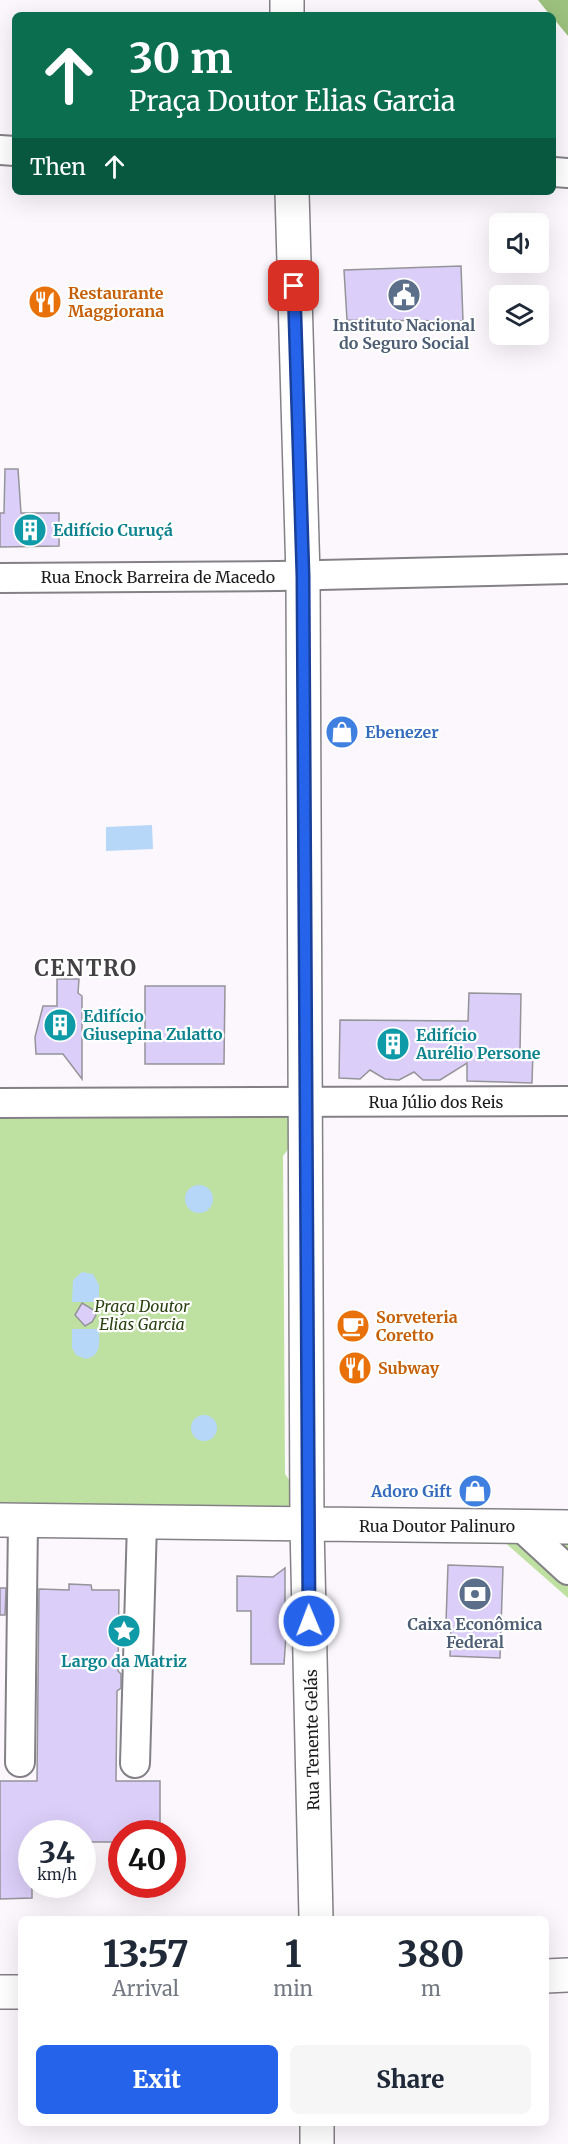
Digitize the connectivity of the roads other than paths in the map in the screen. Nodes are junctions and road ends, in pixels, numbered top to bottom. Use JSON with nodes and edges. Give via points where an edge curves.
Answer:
{"nodes":[{"id":1,"x":292,"y":195,"type":"edge"},
{"id":2,"x":568,"y":569,"type":"edge"},
{"id":3,"x":303,"y":576,"type":"junction"},
{"id":4,"x":0,"y":579,"type":"edge"},
{"id":5,"x":568,"y":1101,"type":"edge"},
{"id":6,"x":305,"y":1102,"type":"junction"},
{"id":7,"x":0,"y":1103,"type":"edge"},
{"id":8,"x":12,"y":1520,"type":"edge"},
{"id":9,"x":142,"y":1523,"type":"junction"},
{"id":10,"x":307,"y":1526,"type":"junction"},
{"id":11,"x":519,"y":1526,"type":"junction"},
{"id":12,"x":568,"y":1527,"type":"edge"},
{"id":13,"x":568,"y":1570,"type":"edge"},
{"id":14,"x":20,"y":1762,"type":"dead end"},
{"id":15,"x":135,"y":1763,"type":"dead end"},
{"id":16,"x":316,"y":1916,"type":"edge"},
{"id":17,"x":568,"y":1975,"type":"edge"},
{"id":18,"x":549,"y":1976,"type":"edge"},
{"id":19,"x":0,"y":1992,"type":"edge"},
{"id":20,"x":18,"y":1992,"type":"edge"},
{"id":21,"x":317,"y":2126,"type":"edge"},
{"id":22,"x":317,"y":2144,"type":"edge"}],
"edges":[{"from":1,"to":3,"type":"street"},
{"from":2,"to":3,"type":"street","name":"Rua Enock Barreira de Macedo"},
{"from":3,"to":4,"type":"street","name":"Rua Enock Barreira de Macedo"},
{"from":3,"to":6,"type":"street"},
{"from":5,"to":6,"type":"street","name":"Rua Júlio dos Reis"},
{"from":6,"to":7,"type":"street"},
{"from":6,"to":10,"type":"street"},
{"from":8,"to":9,"type":"street"},
{"from":8,"to":14,"type":"street"},
{"from":9,"to":10,"type":"street"},
{"from":9,"to":15,"type":"street"},
{"from":10,"to":11,"type":"street","name":"Rua Doutor Palinuro"},
{"from":10,"to":16,"type":"street","name":"Rua Tenente Gelás"},
{"from":11,"to":12,"type":"street","name":"Rua Doutor Palinuro"},
{"from":11,"to":13,"type":"street"},
{"from":17,"to":18,"type":"street"},
{"from":19,"to":20,"type":"street"},
{"from":21,"to":22,"type":"street"}]}
